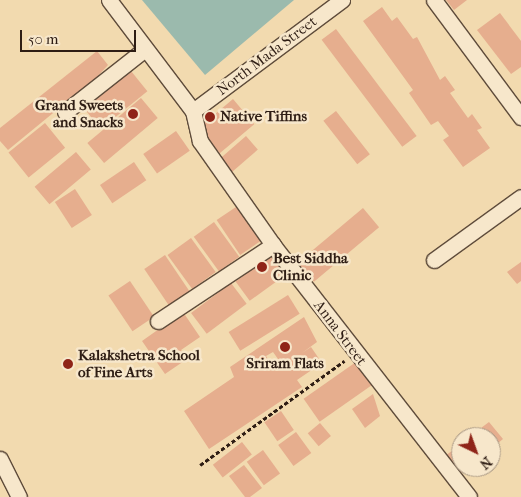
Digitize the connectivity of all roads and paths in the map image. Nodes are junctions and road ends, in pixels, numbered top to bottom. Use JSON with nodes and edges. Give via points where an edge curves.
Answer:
{"nodes":[{"id":1,"x":109,"y":0,"type":"edge"},
{"id":2,"x":342,"y":0,"type":"edge"},
{"id":3,"x":434,"y":0,"type":"edge"},
{"id":4,"x":145,"y":49,"type":"junction"},
{"id":5,"x":193,"y":111,"type":"junction"},
{"id":6,"x":65,"y":112,"type":"dead end"},
{"id":7,"x":521,"y":117,"type":"edge"},
{"id":8,"x":521,"y":197,"type":"edge"},
{"id":9,"x":273,"y":245,"type":"junction"},
{"id":10,"x":434,"y":260,"type":"dead end"},
{"id":11,"x":158,"y":321,"type":"dead end"},
{"id":12,"x":355,"y":352,"type":"junction"},
{"id":13,"x":0,"y":459,"type":"edge"},
{"id":14,"x":200,"y":465,"type":"dead end"},
{"id":15,"x":19,"y":497,"type":"edge"},
{"id":16,"x":469,"y":497,"type":"edge"}],
"edges":[{"from":1,"to":4,"type":"street"},
{"from":2,"to":5,"type":"street","name":"North Mada Street"},
{"from":3,"to":7,"type":"street"},
{"from":4,"to":5,"type":"street"},
{"from":4,"to":6,"type":"street"},
{"from":5,"to":9,"type":"street","name":"Anna Street","via":[[200,141]]},
{"from":8,"to":10,"type":"street"},
{"from":9,"to":11,"type":"street"},
{"from":9,"to":12,"type":"street","name":"Anna Street"},
{"from":12,"to":14,"type":"path"},
{"from":12,"to":16,"type":"street","name":"Anna Street"},
{"from":13,"to":15,"type":"street"}]}
